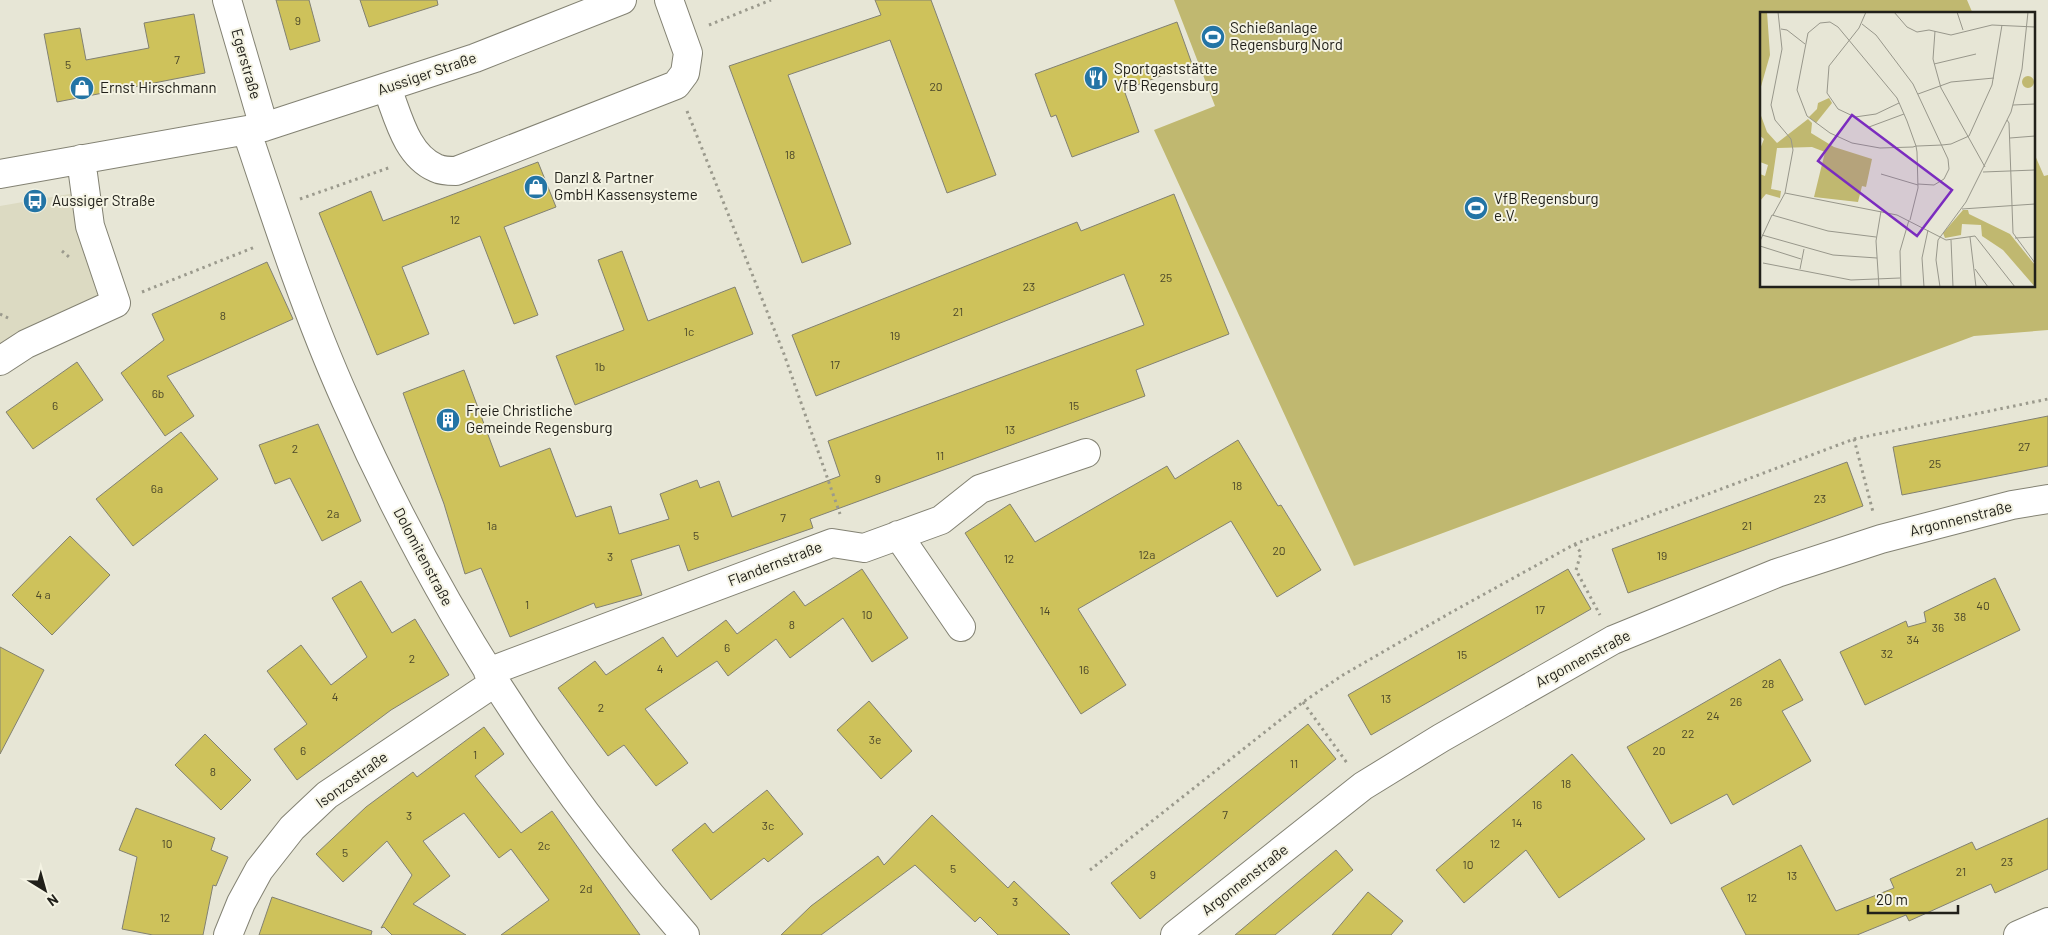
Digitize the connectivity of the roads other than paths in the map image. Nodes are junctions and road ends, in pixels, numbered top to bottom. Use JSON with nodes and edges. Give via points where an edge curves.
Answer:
{"nodes":[{"id":1,"x":227,"y":0,"type":"edge"},
{"id":2,"x":622,"y":0,"type":"edge"},
{"id":3,"x":669,"y":0,"type":"edge"},
{"id":4,"x":387,"y":88,"type":"junction"},
{"id":5,"x":256,"y":129,"type":"junction"},
{"id":6,"x":81,"y":160,"type":"junction"},
{"id":7,"x":0,"y":174,"type":"edge"},
{"id":8,"x":0,"y":361,"type":"edge"},
{"id":9,"x":1086,"y":453,"type":"dead end"},
{"id":10,"x":2048,"y":499,"type":"edge"},
{"id":11,"x":898,"y":535,"type":"junction"},
{"id":12,"x":961,"y":627,"type":"dead end"},
{"id":13,"x":491,"y":677,"type":"junction"},
{"id":14,"x":2048,"y":922,"type":"edge"},
{"id":15,"x":228,"y":935,"type":"edge"},
{"id":16,"x":685,"y":935,"type":"edge"},
{"id":17,"x":1175,"y":935,"type":"edge"},
{"id":18,"x":2018,"y":935,"type":"edge"}],
"edges":[{"from":1,"to":5,"type":"street","name":"Egerstraße"},
{"from":2,"to":4,"type":"street","name":"Aussiger Straße","via":[[475,58]]},
{"from":3,"to":4,"type":"street","via":[[688,53],[685,73],[676,85],[456,171],[437,169],[409,144]]},
{"from":4,"to":5,"type":"street","name":"Aussiger Straße"},
{"from":5,"to":6,"type":"street","name":"Aussiger Straße"},
{"from":5,"to":13,"type":"street","name":"Dolomitenstraße","via":[[282,237],[349,408],[439,590]]},
{"from":6,"to":7,"type":"street","name":"Aussiger Straße"},
{"from":6,"to":8,"type":"street","via":[[90,226],[116,303],[26,344]]},
{"from":9,"to":11,"type":"street","name":"Flandernstraße","via":[[980,489],[941,520]]},
{"from":10,"to":17,"type":"street","name":"Argonnenstraße","via":[[2012,505],[1881,539],[1777,573],[1613,640],[1363,786]]},
{"from":11,"to":12,"type":"street"},
{"from":11,"to":13,"type":"street","name":"Flandernstraße","via":[[864,548],[832,543]]},
{"from":13,"to":15,"type":"street","name":"Isonzostraße","via":[[327,794],[292,828],[259,870]]},
{"from":13,"to":16,"type":"street","name":"Dolomitenstraße","via":[[599,832]]},
{"from":14,"to":18,"type":"street"}]}
